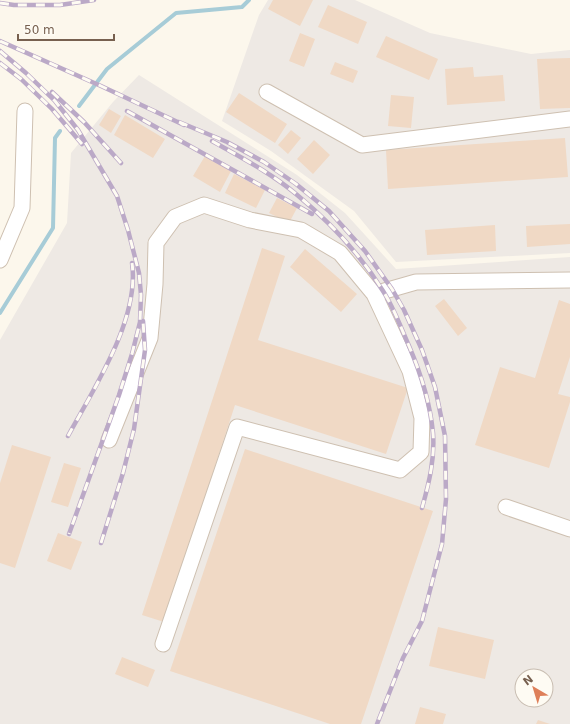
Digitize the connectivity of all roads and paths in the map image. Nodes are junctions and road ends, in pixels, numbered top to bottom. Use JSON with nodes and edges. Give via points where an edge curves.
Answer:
{"nodes":[{"id":1,"x":268,"y":92,"type":"dead end"},
{"id":2,"x":25,"y":111,"type":"dead end"},
{"id":3,"x":570,"y":119,"type":"edge"},
{"id":4,"x":0,"y":260,"type":"edge"},
{"id":5,"x":570,"y":280,"type":"edge"},
{"id":6,"x":374,"y":294,"type":"junction"},
{"id":7,"x":109,"y":440,"type":"dead end"},
{"id":8,"x":506,"y":507,"type":"dead end"},
{"id":9,"x":570,"y":529,"type":"edge"},
{"id":10,"x":163,"y":644,"type":"dead end"}],
"edges":[{"from":1,"to":3,"type":"lane","via":[[362,144]]},
{"from":2,"to":4,"type":"lane","via":[[22,208]]},
{"from":5,"to":6,"type":"lane","via":[[416,282]]},
{"from":6,"to":7,"type":"lane","via":[[340,253],[301,230],[250,220],[204,205],[175,217],[156,243],[150,338]]},
{"from":6,"to":10,"type":"lane","via":[[410,371],[422,418],[421,452],[400,470],[237,428]]},
{"from":8,"to":9,"type":"lane"}]}
